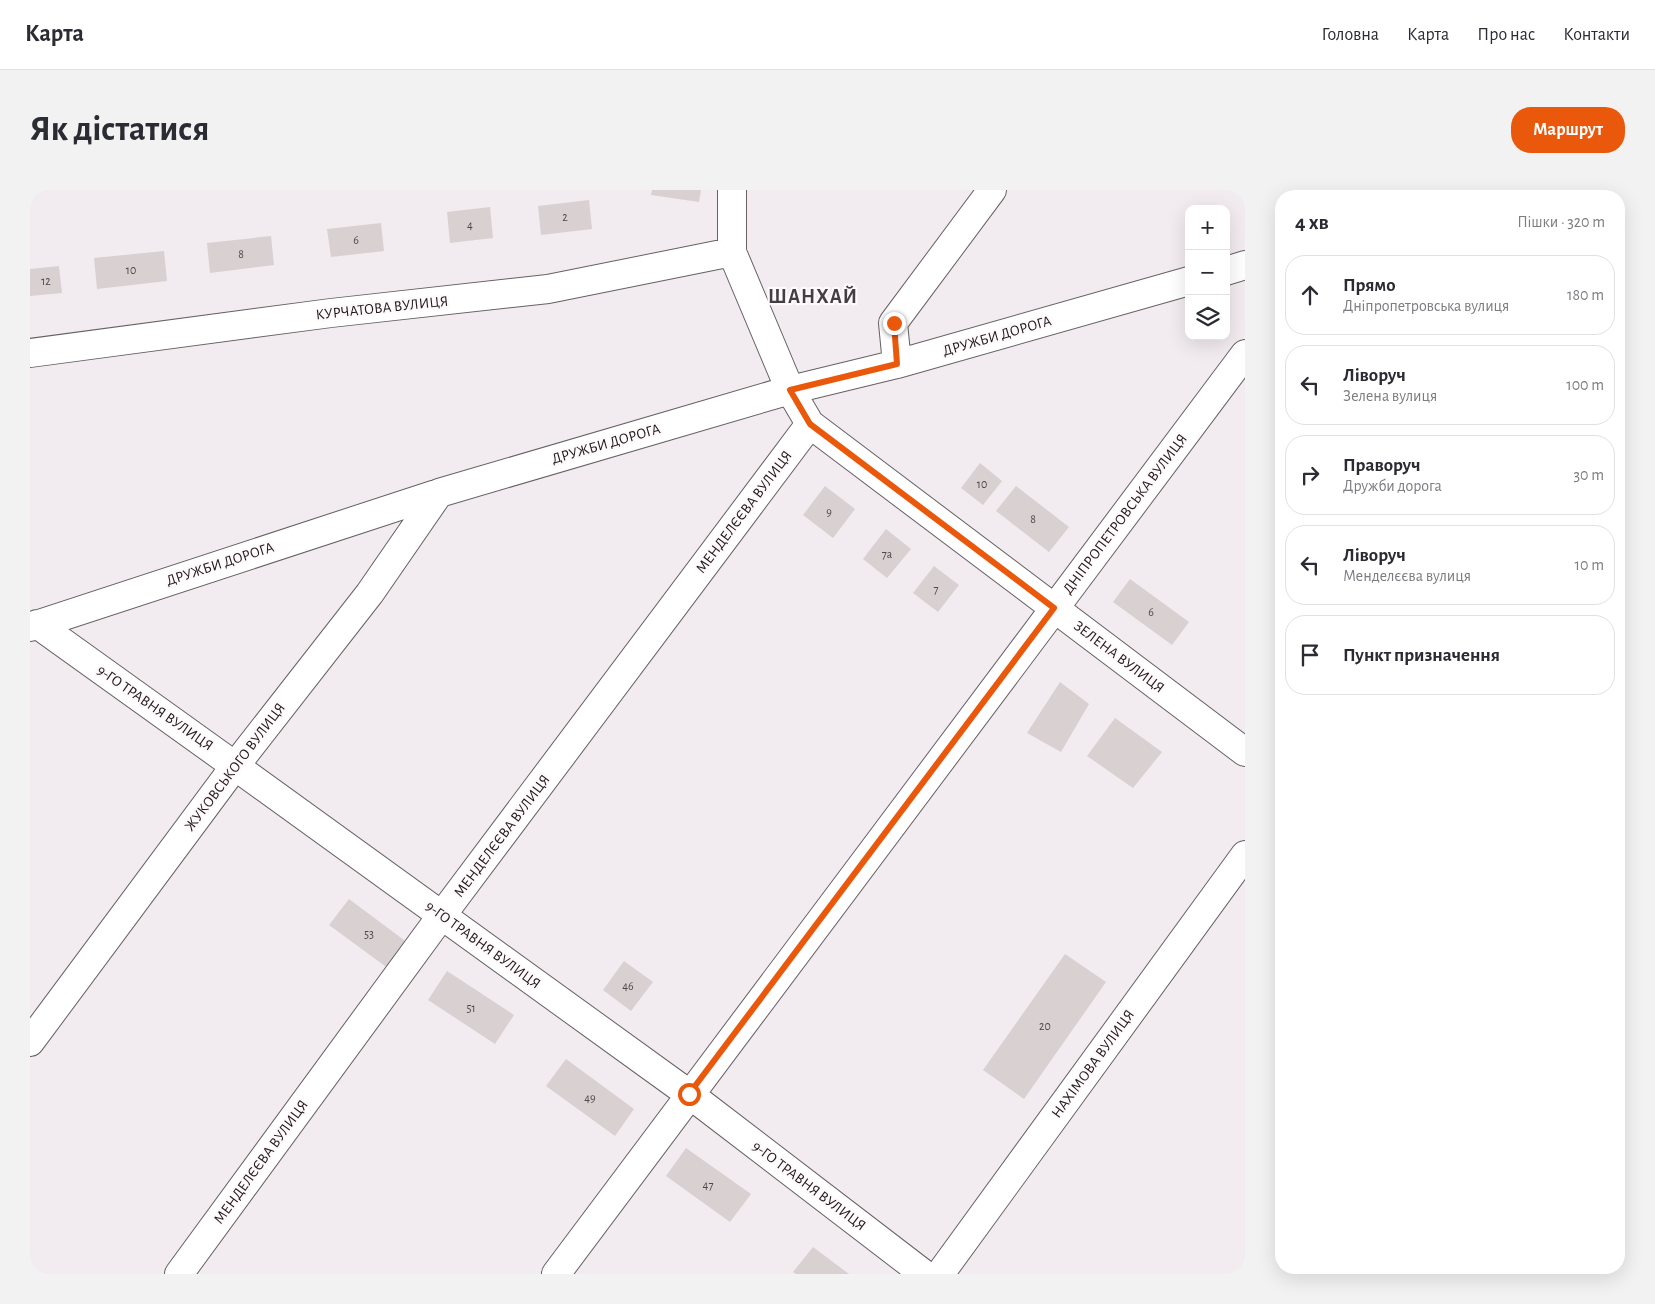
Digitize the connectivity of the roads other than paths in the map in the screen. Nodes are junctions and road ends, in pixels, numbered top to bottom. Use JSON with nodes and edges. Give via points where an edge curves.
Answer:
{"nodes":[{"id":1,"x":732,"y":190,"type":"edge"},
{"id":2,"x":992,"y":190,"type":"edge"},
{"id":3,"x":732,"y":252,"type":"junction"},
{"id":4,"x":1245,"y":265,"type":"edge"},
{"id":5,"x":1230,"y":269,"type":"edge"},
{"id":6,"x":1185,"y":282,"type":"edge"},
{"id":7,"x":30,"y":353,"type":"edge"},
{"id":8,"x":1245,"y":354,"type":"edge"},
{"id":9,"x":897,"y":364,"type":"junction"},
{"id":10,"x":790,"y":390,"type":"junction"},
{"id":11,"x":810,"y":424,"type":"junction"},
{"id":12,"x":439,"y":493,"type":"junction"},
{"id":13,"x":1054,"y":608,"type":"junction"},
{"id":14,"x":33,"y":625,"type":"edge"},
{"id":15,"x":1245,"y":752,"type":"edge"},
{"id":16,"x":235,"y":766,"type":"junction"},
{"id":17,"x":1245,"y":855,"type":"edge"},
{"id":18,"x":442,"y":915,"type":"junction"},
{"id":19,"x":30,"y":1042,"type":"edge"},
{"id":20,"x":689,"y":1094,"type":"junction"},
{"id":21,"x":179,"y":1274,"type":"edge"},
{"id":22,"x":556,"y":1274,"type":"edge"},
{"id":23,"x":924,"y":1274,"type":"edge"},
{"id":24,"x":940,"y":1274,"type":"edge"}],
"edges":[{"from":1,"to":3,"type":"street","name":"ЗЕЛЕНА ВУЛИЦЯ"},
{"from":2,"to":9,"type":"street","via":[[894,323]]},
{"from":3,"to":7,"type":"street","name":"КУРЧАТОВА ВУЛИЦЯ","via":[[548,289],[330,313]]},
{"from":3,"to":10,"type":"street","name":"ЗЕЛЕНА ВУЛИЦЯ"},
{"from":4,"to":5,"type":"street"},
{"from":6,"to":9,"type":"street","name":"ДРУЖБИ ДОРОГА"},
{"from":8,"to":13,"type":"street","name":"ДНІПРОПЕТРОВСЬКА ВУЛИЦЯ"},
{"from":9,"to":10,"type":"street","name":"ДРУЖБИ ДОРОГА"},
{"from":10,"to":11,"type":"street","name":"ЗЕЛЕНА ВУЛИЦЯ"},
{"from":10,"to":12,"type":"street","name":"ДРУЖБИ ДОРОГА"},
{"from":11,"to":13,"type":"street","name":"ЗЕЛЕНА ВУЛИЦЯ"},
{"from":11,"to":18,"type":"street","name":"МЕНДЕЛЄЄВА ВУЛИЦЯ"},
{"from":12,"to":14,"type":"street","name":"ДРУЖБИ ДОРОГА"},
{"from":12,"to":16,"type":"street","name":"ЖУКОВСЬКОГО ВУЛИЦЯ","via":[[370,593]]},
{"from":13,"to":15,"type":"street","name":"ЗЕЛЕНА ВУЛИЦЯ"},
{"from":13,"to":20,"type":"street","name":"ДНІПРОПЕТРОВСЬКА ВУЛИЦЯ"},
{"from":14,"to":16,"type":"street","name":"9-ГО ТРАВНЯ ВУЛИЦЯ"},
{"from":16,"to":18,"type":"street","name":"9-ГО ТРАВНЯ ВУЛИЦЯ"},
{"from":16,"to":19,"type":"street","name":"ЖУКОВСЬКОГО ВУЛИЦЯ"},
{"from":17,"to":24,"type":"street","name":"НАХІМОВА ВУЛИЦЯ"},
{"from":18,"to":20,"type":"street","name":"9-ГО ТРАВНЯ ВУЛИЦЯ"},
{"from":18,"to":21,"type":"street","name":"МЕНДЕЛЄЄВА ВУЛИЦЯ"},
{"from":20,"to":22,"type":"street","name":"ДНІПРОПЕТРОВСЬКА ВУЛИЦЯ"},
{"from":20,"to":23,"type":"street","name":"9-ГО ТРАВНЯ ВУЛИЦЯ"}]}
